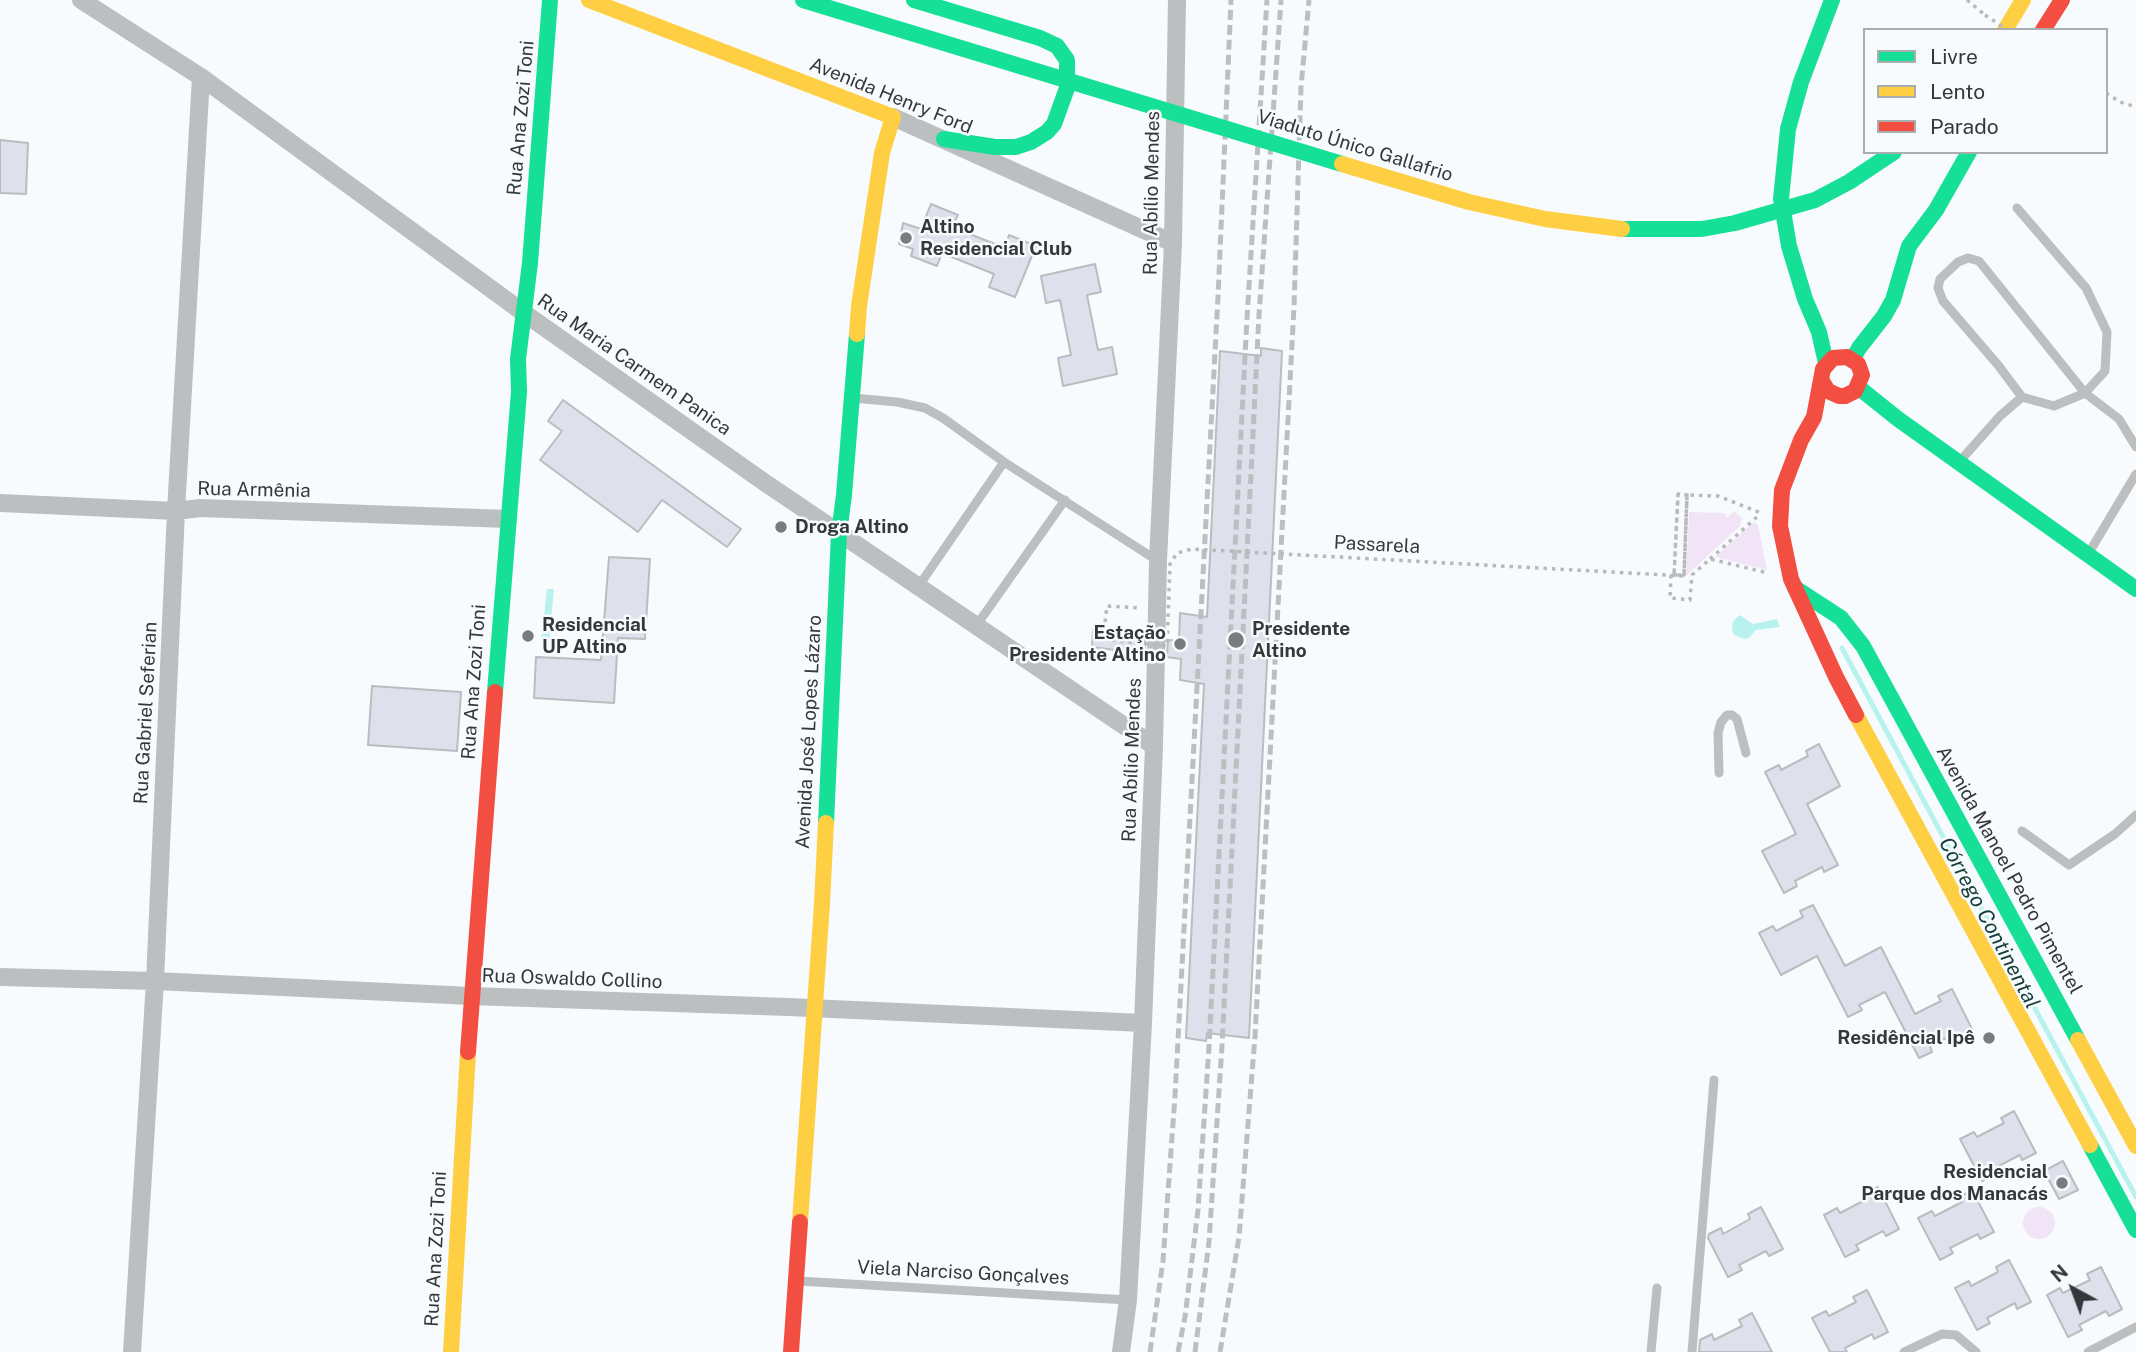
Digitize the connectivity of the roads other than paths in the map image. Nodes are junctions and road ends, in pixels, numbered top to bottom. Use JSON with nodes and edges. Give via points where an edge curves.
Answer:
{"nodes":[{"id":1,"x":81,"y":0,"type":"edge"},
{"id":2,"x":551,"y":0,"type":"edge"},
{"id":3,"x":568,"y":0,"type":"edge"},
{"id":4,"x":589,"y":0,"type":"edge"},
{"id":5,"x":803,"y":0,"type":"edge"},
{"id":6,"x":914,"y":0,"type":"edge"},
{"id":7,"x":1177,"y":0,"type":"edge"},
{"id":8,"x":1832,"y":0,"type":"edge"},
{"id":9,"x":2023,"y":0,"type":"edge"},
{"id":10,"x":2062,"y":0,"type":"edge"},
{"id":11,"x":96,"y":5,"type":"edge"},
{"id":12,"x":550,"y":17,"type":"junction"},
{"id":13,"x":2008,"y":28,"type":"edge"},
{"id":14,"x":2044,"y":28,"type":"edge"},
{"id":15,"x":201,"y":77,"type":"junction"},
{"id":16,"x":893,"y":117,"type":"junction"},
{"id":17,"x":944,"y":139,"type":"junction"},
{"id":18,"x":1891,"y":154,"type":"edge"},
{"id":19,"x":1968,"y":154,"type":"edge"},
{"id":20,"x":2017,"y":208,"type":"dead end"},
{"id":21,"x":1173,"y":243,"type":"junction"},
{"id":22,"x":524,"y":313,"type":"junction"},
{"id":23,"x":1819,"y":332,"type":"junction"},
{"id":24,"x":1847,"y":358,"type":"junction"},
{"id":25,"x":1826,"y":363,"type":"junction"},
{"id":26,"x":1822,"y":381,"type":"junction"},
{"id":27,"x":1858,"y":387,"type":"junction"},
{"id":28,"x":2085,"y":393,"type":"junction"},
{"id":29,"x":1839,"y":396,"type":"junction"},
{"id":30,"x":2022,"y":397,"type":"junction"},
{"id":31,"x":851,"y":398,"type":"junction"},
{"id":32,"x":1814,"y":417,"type":"junction"},
{"id":33,"x":2136,"y":447,"type":"edge"},
{"id":34,"x":1004,"y":462,"type":"junction"},
{"id":35,"x":1959,"y":463,"type":"junction"},
{"id":36,"x":2136,"y":474,"type":"edge"},
{"id":37,"x":1065,"y":500,"type":"junction"},
{"id":38,"x":0,"y":503,"type":"edge"},
{"id":39,"x":176,"y":511,"type":"junction"},
{"id":40,"x":508,"y":519,"type":"junction"},
{"id":41,"x":839,"y":533,"type":"junction"},
{"id":42,"x":2088,"y":555,"type":"junction"},
{"id":43,"x":1158,"y":561,"type":"junction"},
{"id":44,"x":1793,"y":584,"type":"junction"},
{"id":45,"x":918,"y":587,"type":"junction"},
{"id":46,"x":2136,"y":589,"type":"edge"},
{"id":47,"x":1841,"y":618,"type":"junction"},
{"id":48,"x":1810,"y":620,"type":"junction"},
{"id":49,"x":976,"y":626,"type":"junction"},
{"id":50,"x":1154,"y":746,"type":"junction"},
{"id":51,"x":1746,"y":753,"type":"dead end"},
{"id":52,"x":1719,"y":773,"type":"dead end"},
{"id":53,"x":2136,"y":814,"type":"edge"},
{"id":54,"x":2022,"y":831,"type":"dead end"},
{"id":55,"x":0,"y":977,"type":"edge"},
{"id":56,"x":155,"y":981,"type":"junction"},
{"id":57,"x":471,"y":996,"type":"junction"},
{"id":58,"x":815,"y":1009,"type":"junction"},
{"id":59,"x":1143,"y":1023,"type":"junction"},
{"id":60,"x":1714,"y":1080,"type":"dead end"},
{"id":61,"x":2136,"y":1146,"type":"edge"},
{"id":62,"x":2136,"y":1230,"type":"edge"},
{"id":63,"x":797,"y":1280,"type":"junction"},
{"id":64,"x":1657,"y":1288,"type":"dead end"},
{"id":65,"x":1128,"y":1300,"type":"junction"},
{"id":66,"x":2136,"y":1327,"type":"edge"},
{"id":67,"x":132,"y":1352,"type":"edge"},
{"id":68,"x":451,"y":1352,"type":"edge"},
{"id":69,"x":791,"y":1352,"type":"edge"},
{"id":70,"x":1121,"y":1352,"type":"edge"},
{"id":71,"x":1651,"y":1352,"type":"edge"},
{"id":72,"x":1692,"y":1352,"type":"edge"},
{"id":73,"x":1904,"y":1352,"type":"edge"},
{"id":74,"x":1976,"y":1352,"type":"edge"},
{"id":75,"x":2088,"y":1352,"type":"edge"}],
"edges":[{"from":1,"to":11,"type":"street","name":"Rua Maria Carmem Panica"},
{"from":2,"to":12,"type":"main road","name":"Rua Ana Zozi Toni"},
{"from":3,"to":12,"type":"main road","name":"Rua Ana Zozi Toni"},
{"from":4,"to":16,"type":"main road","name":"Avenida Henry Ford"},
{"from":5,"to":18,"type":"main road","name":"Viaduto Único Gallafrio","bridge":true,"via":[[1469,202],[1603,228],[1702,229],[1748,220],[1815,200]]},
{"from":6,"to":17,"type":"main road","via":[[1040,38],[1057,46],[1067,60],[1067,88],[1047,132],[1016,147]]},
{"from":7,"to":21,"type":"street","name":"Rua Abílio Mendes"},
{"from":8,"to":23,"type":"main road","via":[[1788,129],[1781,199],[1789,246]]},
{"from":9,"to":13,"type":"main road"},
{"from":10,"to":14,"type":"main road"},
{"from":11,"to":15,"type":"street","name":"Rua Maria Carmem Panica"},
{"from":12,"to":22,"type":"main road","name":"Rua Ana Zozi Toni"},
{"from":15,"to":22,"type":"street","name":"Rua Maria Carmem Panica"},
{"from":15,"to":39,"type":"street","name":"Rua Gabriel Seferian"},
{"from":16,"to":17,"type":"street","name":"Avenida Henry Ford"},
{"from":16,"to":31,"type":"main road","name":"Avenida José Lopes Lázaro","via":[[882,153],[859,306]]},
{"from":17,"to":21,"type":"street","name":"Avenida Henry Ford"},
{"from":19,"to":24,"type":"main road","via":[[1909,246],[1884,316]]},
{"from":20,"to":28,"type":"lane","via":[[2086,288],[2107,332],[2105,371]]},
{"from":21,"to":43,"type":"street","name":"Rua Abílio Mendes"},
{"from":22,"to":40,"type":"main road","name":"Rua Ana Zozi Toni"},
{"from":22,"to":41,"type":"street","name":"Rua Maria Carmem Panica"},
{"from":23,"to":24,"type":"main road"},
{"from":23,"to":25,"type":"main road"},
{"from":24,"to":25,"type":"main road"},
{"from":24,"to":27,"type":"main road","via":[[1857,364],[1862,375]]},
{"from":25,"to":26,"type":"main road"},
{"from":26,"to":29,"type":"main road","via":[[1828,391]]},
{"from":26,"to":32,"type":"main road"},
{"from":27,"to":29,"type":"main road"},
{"from":27,"to":35,"type":"main road"},
{"from":28,"to":30,"type":"lane","via":[[2054,406]]},
{"from":28,"to":30,"type":"lane","via":[[1979,261],[1968,258],[1958,262],[1940,279],[1943,301]]},
{"from":28,"to":33,"type":"lane","via":[[2119,419]]},
{"from":29,"to":32,"type":"main road"},
{"from":30,"to":35,"type":"lane"},
{"from":31,"to":34,"type":"lane","via":[[925,408]]},
{"from":31,"to":41,"type":"main road","name":"Avenida José Lopes Lázaro"},
{"from":32,"to":44,"type":"main road","via":[[1782,491],[1780,526]]},
{"from":34,"to":37,"type":"lane"},
{"from":34,"to":45,"type":"lane"},
{"from":35,"to":42,"type":"main road"},
{"from":36,"to":42,"type":"lane"},
{"from":37,"to":43,"type":"lane"},
{"from":37,"to":49,"type":"lane"},
{"from":38,"to":39,"type":"street","name":"Rua Armênia"},
{"from":39,"to":40,"type":"street","name":"Rua Armênia","via":[[200,508]]},
{"from":39,"to":56,"type":"street","name":"Rua Gabriel Seferian"},
{"from":40,"to":57,"type":"main road","name":"Rua Ana Zozi Toni"},
{"from":41,"to":45,"type":"street","name":"Rua Maria Carmem Panica"},
{"from":41,"to":58,"type":"main road","name":"Avenida José Lopes Lázaro"},
{"from":42,"to":46,"type":"main road"},
{"from":43,"to":50,"type":"street","name":"Rua Abílio Mendes"},
{"from":44,"to":47,"type":"main road","name":"Avenida Manoel Pedro Pimentel"},
{"from":44,"to":48,"type":"main road"},
{"from":45,"to":49,"type":"street","name":"Rua Maria Carmem Panica"},
{"from":47,"to":48,"type":"main road"},
{"from":47,"to":61,"type":"main road","name":"Avenida Manoel Pedro Pimentel","via":[[1863,646]]},
{"from":48,"to":62,"type":"main road","via":[[1878,756]]},
{"from":49,"to":50,"type":"street","name":"Rua Maria Carmem Panica"},
{"from":50,"to":59,"type":"street","name":"Rua Abílio Mendes"},
{"from":51,"to":52,"type":"lane","via":[[1737,719],[1727,715],[1718,733]]},
{"from":53,"to":54,"type":"lane","via":[[2069,865]]},
{"from":55,"to":56,"type":"street","name":"Rua Oswaldo Collino"},
{"from":56,"to":57,"type":"street","name":"Rua Oswaldo Collino"},
{"from":56,"to":67,"type":"street","name":"Rua Gabriel Seferian"},
{"from":57,"to":58,"type":"street","name":"Rua Oswaldo Collino"},
{"from":57,"to":68,"type":"main road","name":"Rua Ana Zozi Toni"},
{"from":58,"to":59,"type":"street","name":"Rua Oswaldo Collino"},
{"from":58,"to":63,"type":"main road","name":"Avenida José Lopes Lázaro"},
{"from":59,"to":65,"type":"street","name":"Rua Abílio Mendes"},
{"from":60,"to":72,"type":"lane"},
{"from":63,"to":65,"type":"lane","name":"Viela Narciso Gonçalves"},
{"from":63,"to":69,"type":"main road","name":"Avenida José Lopes Lázaro"},
{"from":64,"to":71,"type":"lane"},
{"from":65,"to":70,"type":"street","name":"Rua Abílio Mendes"},
{"from":66,"to":75,"type":"lane"},
{"from":73,"to":74,"type":"lane","via":[[1942,1334],[1956,1335]]}]}
